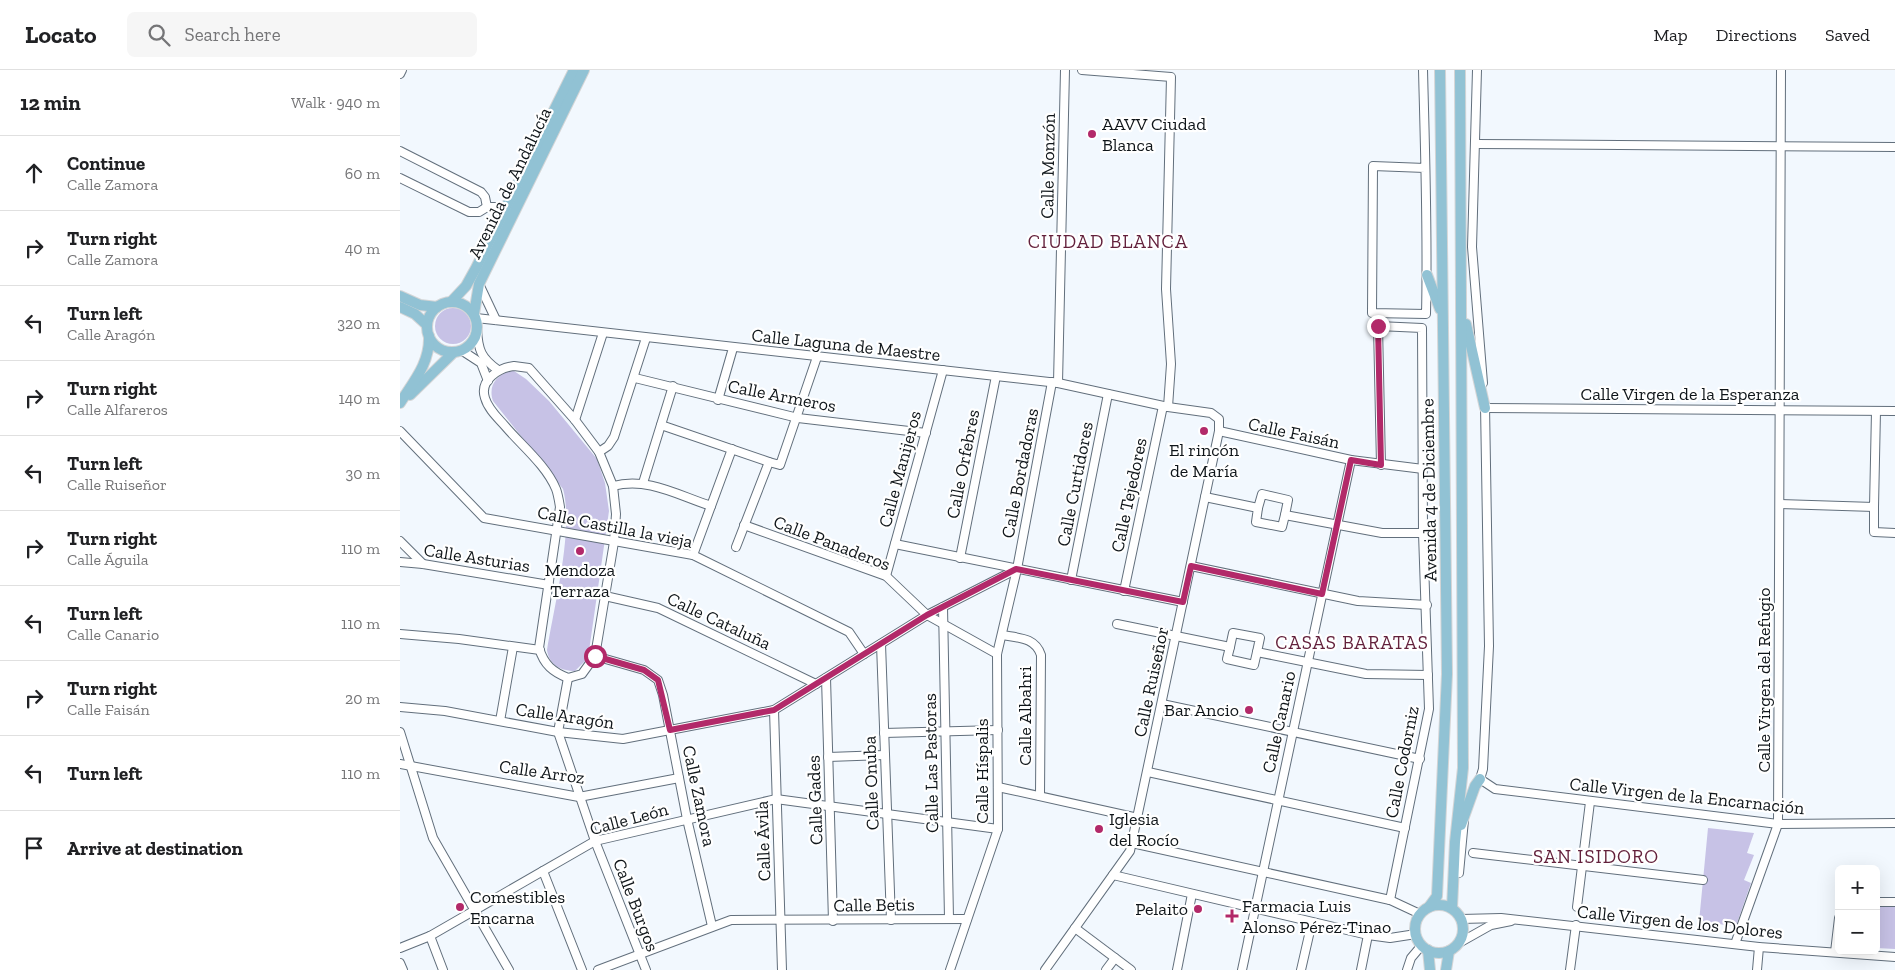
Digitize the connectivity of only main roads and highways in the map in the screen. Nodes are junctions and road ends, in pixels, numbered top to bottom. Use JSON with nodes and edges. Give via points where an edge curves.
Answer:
{"nodes":[{"id":1,"x":574,"y":70,"type":"edge"},
{"id":2,"x":584,"y":70,"type":"edge"},
{"id":3,"x":1440,"y":70,"type":"edge"},
{"id":4,"x":1460,"y":70,"type":"edge"},
{"id":5,"x":1426,"y":275,"type":"road end"},
{"id":6,"x":400,"y":296,"type":"edge"},
{"id":7,"x":451,"y":302,"type":"junction"},
{"id":8,"x":1462,"y":305,"type":"junction"},
{"id":9,"x":400,"y":307,"type":"edge"},
{"id":10,"x":437,"y":307,"type":"junction"},
{"id":11,"x":1442,"y":315,"type":"junction"},
{"id":12,"x":475,"y":316,"type":"junction"},
{"id":13,"x":428,"y":330,"type":"junction"},
{"id":14,"x":457,"y":351,"type":"junction"},
{"id":15,"x":400,"y":404,"type":"edge"},
{"id":16,"x":1485,"y":408,"type":"road end"},
{"id":17,"x":1480,"y":779,"type":"road end"},
{"id":18,"x":1455,"y":842,"type":"junction"},
{"id":19,"x":1429,"y":907,"type":"junction"},
{"id":20,"x":1452,"y":908,"type":"junction"},
{"id":21,"x":1425,"y":947,"type":"junction"},
{"id":22,"x":1449,"y":951,"type":"junction"},
{"id":23,"x":1430,"y":970,"type":"edge"},
{"id":24,"x":1446,"y":970,"type":"edge"}],
"edges":[{"from":1,"to":7,"type":"main road","name":"Avenida de Andalucía","via":[[466,286]]},
{"from":2,"to":12,"type":"main road","name":"Avenida de Andalucía","via":[[479,284]]},
{"from":3,"to":11,"type":"main road","name":"Avenida 4 de Diciembre"},
{"from":4,"to":8,"type":"main road","name":"Avenida 4 de Diciembre"},
{"from":5,"to":11,"type":"main road"},
{"from":6,"to":10,"type":"main road","via":[[420,305]]},
{"from":7,"to":10,"type":"main road"},
{"from":7,"to":12,"type":"main road","via":[[464,305]]},
{"from":8,"to":16,"type":"main road"},
{"from":8,"to":18,"type":"main road","name":"Avenida 4 de Diciembre","via":[[1464,750]]},
{"from":9,"to":13,"type":"main road","via":[[415,314]]},
{"from":10,"to":13,"type":"main road","via":[[432,312]]},
{"from":11,"to":19,"type":"main road","name":"Avenida 4 de Diciembre","via":[[1447,674],[1437,896]]},
{"from":12,"to":14,"type":"main road","via":[[477,329],[472,342]]},
{"from":13,"to":14,"type":"main road","via":[[439,348]]},
{"from":13,"to":15,"type":"main road","via":[[429,351],[424,366]]},
{"from":14,"to":15,"type":"main road"},
{"from":17,"to":18,"type":"main road"},
{"from":18,"to":20,"type":"main road","name":"Avenida 4 de Diciembre"},
{"from":19,"to":20,"type":"main road"},
{"from":19,"to":21,"type":"main road","via":[[1420,914],[1415,927]]},
{"from":20,"to":22,"type":"main road","via":[[1461,919],[1463,931],[1459,943]]},
{"from":21,"to":22,"type":"main road"},
{"from":21,"to":23,"type":"main road"},
{"from":22,"to":24,"type":"main road"}]}
